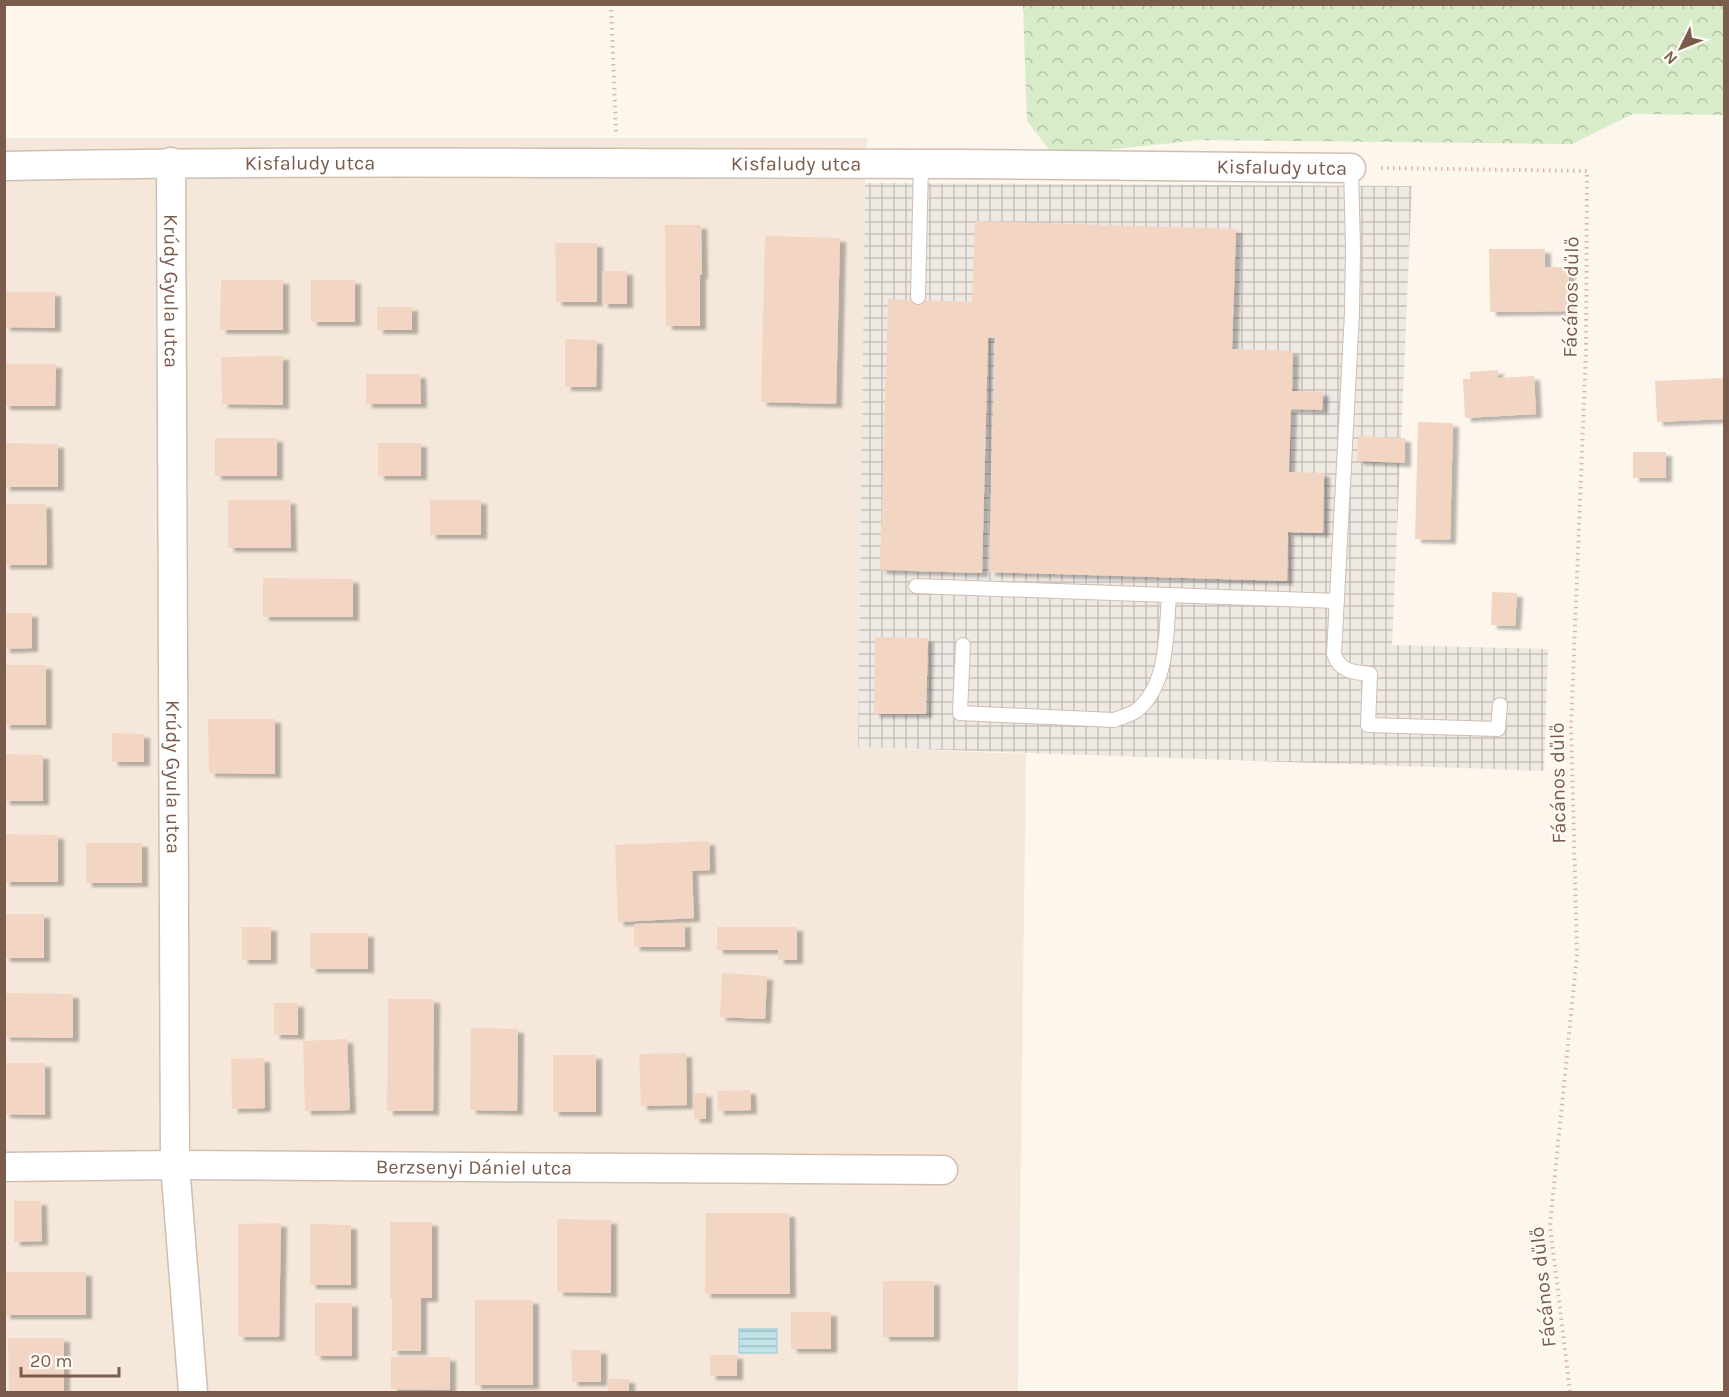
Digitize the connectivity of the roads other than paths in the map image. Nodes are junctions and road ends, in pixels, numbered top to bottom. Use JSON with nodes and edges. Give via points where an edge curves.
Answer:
{"nodes":[{"id":1,"x":171,"y":162,"type":"junction"},
{"id":2,"x":921,"y":164,"type":"junction"},
{"id":3,"x":4,"y":166,"type":"edge"},
{"id":4,"x":1351,"y":168,"type":"joint"},
{"id":5,"x":918,"y":297,"type":"dead end"},
{"id":6,"x":916,"y":586,"type":"dead end"},
{"id":7,"x":1169,"y":595,"type":"junction"},
{"id":8,"x":1337,"y":601,"type":"junction"},
{"id":9,"x":963,"y":645,"type":"dead end"},
{"id":10,"x":1500,"y":705,"type":"dead end"},
{"id":11,"x":175,"y":1165,"type":"junction"},
{"id":12,"x":4,"y":1167,"type":"edge"},
{"id":13,"x":943,"y":1170,"type":"dead end"},
{"id":14,"x":193,"y":1392,"type":"edge"}],
"edges":[{"from":1,"to":2,"type":"street","name":"Kisfaludy utca"},
{"from":1,"to":3,"type":"street","name":"Kisfaludy utca"},
{"from":1,"to":11,"type":"street","name":"Krúdy Gyula utca"},
{"from":2,"to":4,"type":"street","name":"Kisfaludy utca"},
{"from":2,"to":5,"type":"lane"},
{"from":4,"to":8,"type":"lane","via":[[1352,313]]},
{"from":6,"to":7,"type":"lane"},
{"from":7,"to":8,"type":"lane"},
{"from":7,"to":9,"type":"lane","via":[[1160,672],[1151,694],[1135,711],[1114,720],[960,713]]},
{"from":8,"to":10,"type":"lane","via":[[1334,654],[1346,670],[1370,674],[1368,725],[1498,729]]},
{"from":11,"to":12,"type":"street","name":"Berzsenyi Dániel utca"},
{"from":11,"to":13,"type":"street","name":"Berzsenyi Dániel utca"},
{"from":11,"to":14,"type":"street","name":"Krúdy Gyula utca"}]}
